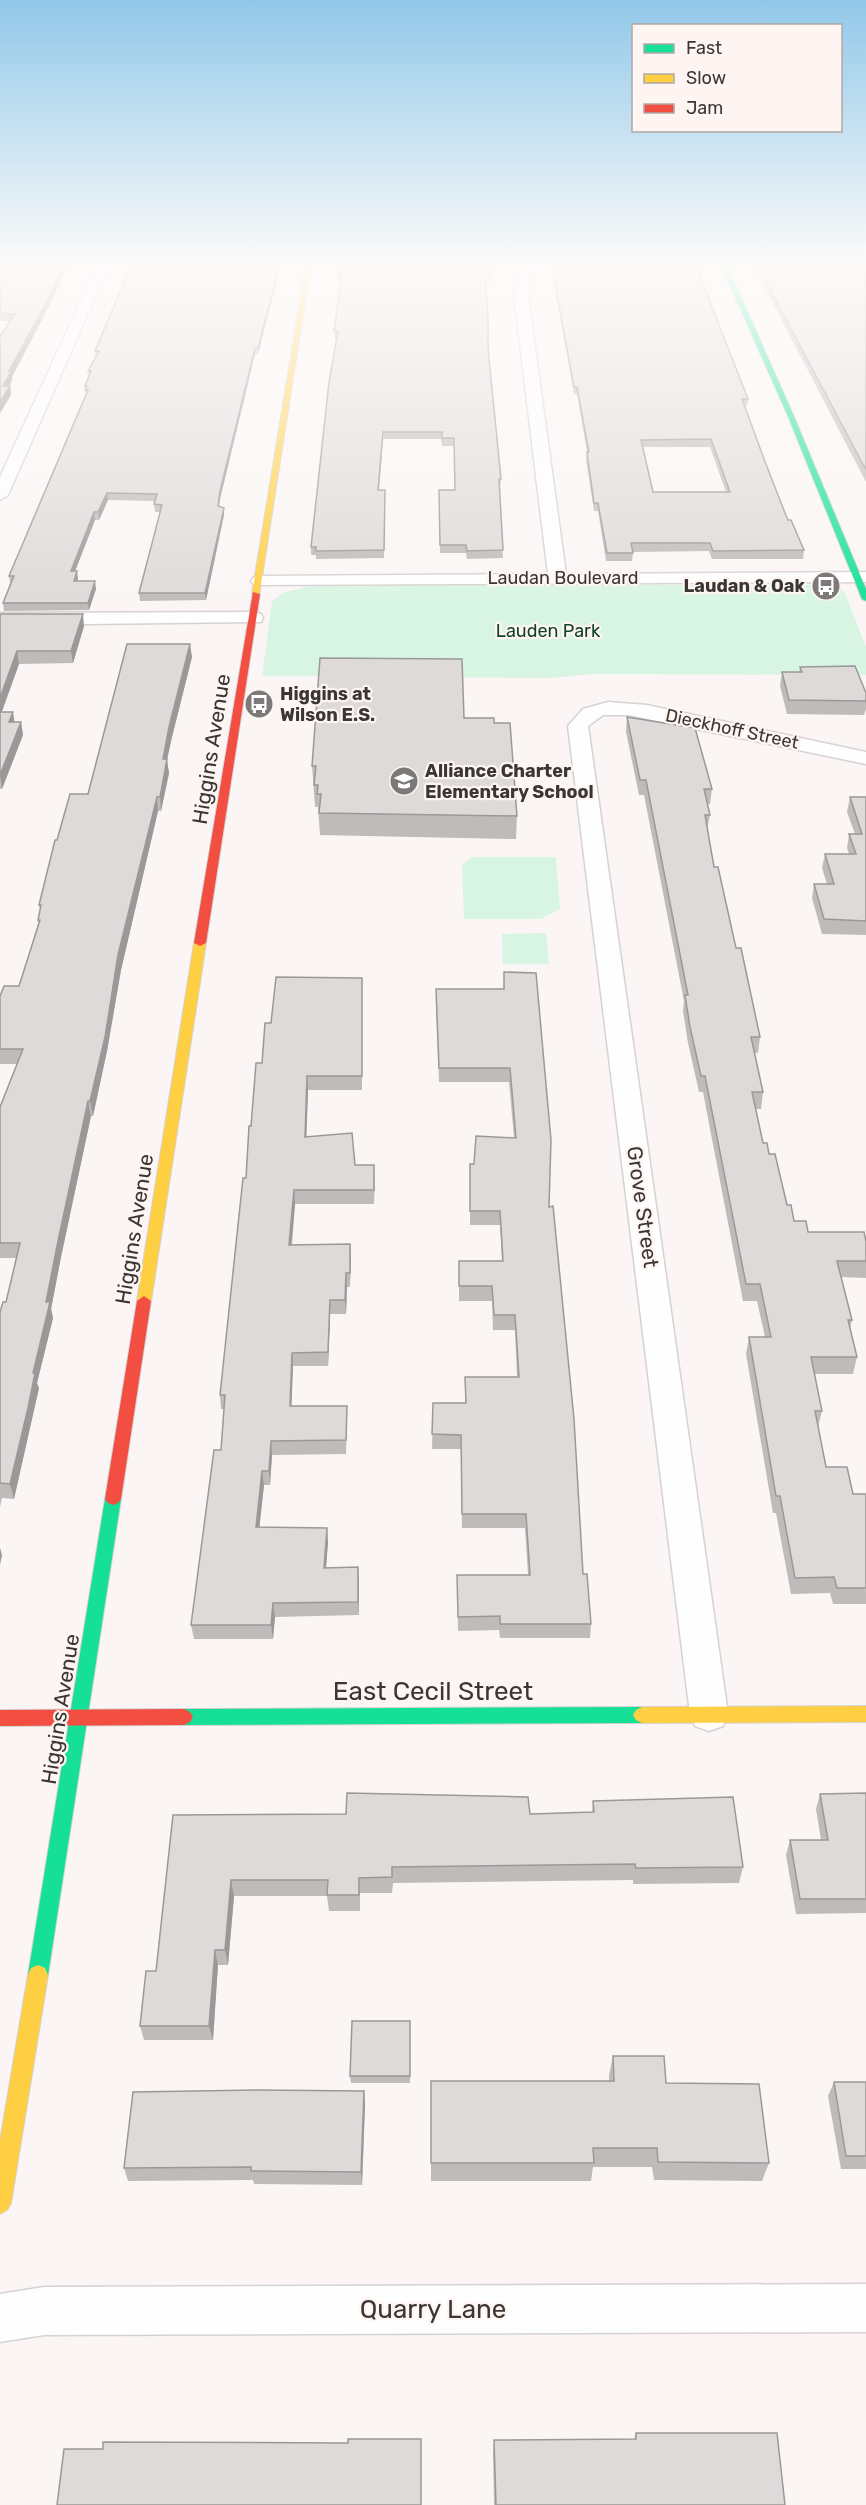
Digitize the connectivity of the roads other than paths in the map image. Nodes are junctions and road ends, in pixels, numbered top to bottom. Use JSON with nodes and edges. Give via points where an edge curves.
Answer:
{"nodes":[{"id":1,"x":52,"y":378,"type":"edge"},
{"id":2,"x":291,"y":378,"type":"edge"},
{"id":3,"x":532,"y":378,"type":"edge"},
{"id":4,"x":774,"y":378,"type":"edge"},
{"id":5,"x":0,"y":495,"type":"edge"},
{"id":6,"x":861,"y":577,"type":"edge"},
{"id":7,"x":558,"y":578,"type":"junction"},
{"id":8,"x":260,"y":581,"type":"junction"},
{"id":9,"x":866,"y":598,"type":"edge"},
{"id":10,"x":254,"y":618,"type":"junction"},
{"id":11,"x":0,"y":619,"type":"edge"},
{"id":12,"x":596,"y":711,"type":"joint"},
{"id":13,"x":866,"y":758,"type":"edge"},
{"id":14,"x":709,"y":1714,"type":"junction"},
{"id":15,"x":866,"y":1714,"type":"edge"},
{"id":16,"x":0,"y":1718,"type":"edge"},
{"id":17,"x":80,"y":1718,"type":"junction"},
{"id":18,"x":0,"y":2204,"type":"edge"},
{"id":19,"x":866,"y":2308,"type":"edge"},
{"id":20,"x":0,"y":2318,"type":"edge"}],
"edges":[{"from":1,"to":5,"type":"street"},
{"from":2,"to":8,"type":"street","name":"Higgins Avenue"},
{"from":3,"to":7,"type":"street"},
{"from":4,"to":6,"type":"street"},
{"from":6,"to":7,"type":"street","name":"Laudan Boulevard"},
{"from":6,"to":9,"type":"street"},
{"from":7,"to":8,"type":"street","name":"Laudan Boulevard"},
{"from":8,"to":10,"type":"street","name":"Higgins Avenue"},
{"from":10,"to":11,"type":"street"},
{"from":10,"to":17,"type":"street","name":"Higgins Avenue"},
{"from":12,"to":13,"type":"street","name":"Dieckhoff Street","via":[[647,711]]},
{"from":12,"to":14,"type":"street","name":"Grove Street","via":[[580,721],[577,734]]},
{"from":14,"to":15,"type":"street","name":"East Cecil Street"},
{"from":14,"to":17,"type":"street","name":"East Cecil Street"},
{"from":16,"to":17,"type":"street","name":"East Cecil Street"},
{"from":17,"to":18,"type":"street","name":"Higgins Avenue"},
{"from":19,"to":20,"type":"street","name":"Quarry Lane","via":[[44,2310]]}]}
